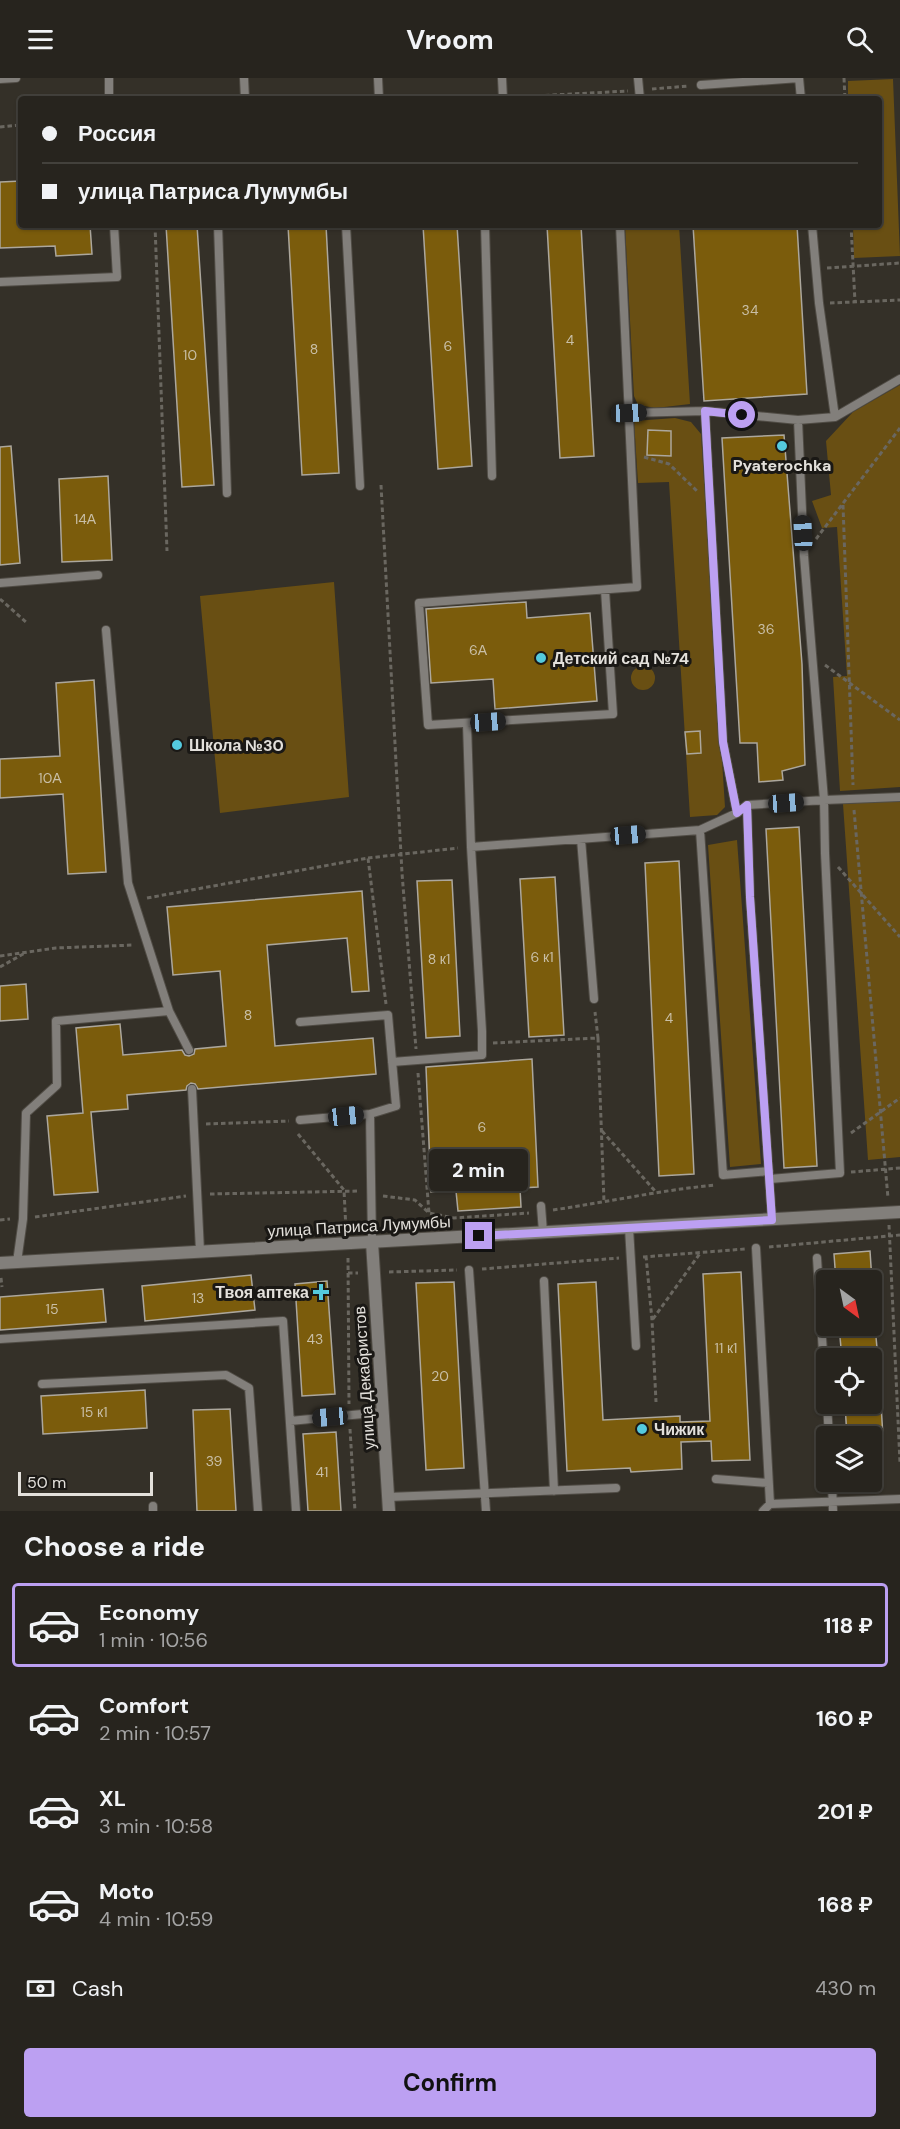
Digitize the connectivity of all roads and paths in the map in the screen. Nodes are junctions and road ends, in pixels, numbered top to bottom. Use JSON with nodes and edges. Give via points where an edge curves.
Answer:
{"nodes":[{"id":1,"x":16,"y":78,"type":"edge"},
{"id":2,"x":108,"y":78,"type":"edge"},
{"id":3,"x":244,"y":78,"type":"edge"},
{"id":4,"x":378,"y":78,"type":"edge"},
{"id":5,"x":502,"y":78,"type":"edge"},
{"id":6,"x":639,"y":78,"type":"edge"},
{"id":7,"x":844,"y":78,"type":"edge"},
{"id":8,"x":0,"y":79,"type":"edge"},
{"id":9,"x":702,"y":85,"type":"joint"},
{"id":10,"x":639,"y":95,"type":"edge"},
{"id":11,"x":109,"y":96,"type":"edge"},
{"id":12,"x":245,"y":96,"type":"edge"},
{"id":13,"x":379,"y":96,"type":"edge"},
{"id":14,"x":503,"y":96,"type":"edge"},
{"id":15,"x":594,"y":96,"type":"edge"},
{"id":16,"x":801,"y":96,"type":"edge"},
{"id":17,"x":845,"y":96,"type":"edge"},
{"id":18,"x":18,"y":125,"type":"edge"},
{"id":19,"x":0,"y":127,"type":"edge"},
{"id":20,"x":114,"y":228,"type":"edge"},
{"id":21,"x":154,"y":228,"type":"edge"},
{"id":22,"x":218,"y":228,"type":"edge"},
{"id":23,"x":346,"y":228,"type":"edge"},
{"id":24,"x":485,"y":228,"type":"edge"},
{"id":25,"x":620,"y":228,"type":"edge"},
{"id":26,"x":812,"y":228,"type":"edge"},
{"id":27,"x":851,"y":228,"type":"edge"},
{"id":28,"x":900,"y":263,"type":"edge"},
{"id":29,"x":853,"y":267,"type":"junction"},
{"id":30,"x":816,"y":268,"type":"junction"},
{"id":31,"x":0,"y":282,"type":"edge"},
{"id":32,"x":900,"y":300,"type":"edge"},
{"id":33,"x":855,"y":302,"type":"junction"},
{"id":34,"x":819,"y":303,"type":"junction"},
{"id":35,"x":900,"y":379,"type":"edge"},
{"id":36,"x":705,"y":411,"type":"junction"},
{"id":37,"x":629,"y":413,"type":"junction"},
{"id":38,"x":835,"y":417,"type":"junction"},
{"id":39,"x":798,"y":420,"type":"junction"},
{"id":40,"x":900,"y":428,"type":"edge"},
{"id":41,"x":630,"y":453,"type":"junction"},
{"id":42,"x":492,"y":476,"type":"dead end"},
{"id":43,"x":381,"y":485,"type":"dead end"},
{"id":44,"x":360,"y":486,"type":"dead end"},
{"id":45,"x":227,"y":493,"type":"dead end"},
{"id":46,"x":710,"y":503,"type":"junction"},
{"id":47,"x":843,"y":505,"type":"junction"},
{"id":48,"x":166,"y":552,"type":"dead end"},
{"id":49,"x":804,"y":556,"type":"junction"},
{"id":50,"x":98,"y":575,"type":"dead end"},
{"id":51,"x":0,"y":583,"type":"edge"},
{"id":52,"x":606,"y":590,"type":"junction"},
{"id":53,"x":0,"y":599,"type":"edge"},
{"id":54,"x":27,"y":623,"type":"dead end"},
{"id":55,"x":106,"y":630,"type":"dead end"},
{"id":56,"x":812,"y":655,"type":"junction"},
{"id":57,"x":850,"y":683,"type":"junction"},
{"id":58,"x":900,"y":720,"type":"edge"},
{"id":59,"x":467,"y":724,"type":"junction"},
{"id":60,"x":900,"y":797,"type":"edge"},
{"id":61,"x":853,"y":799,"type":"junction"},
{"id":62,"x":824,"y":800,"type":"junction"},
{"id":63,"x":747,"y":805,"type":"junction"},
{"id":64,"x":737,"y":813,"type":"junction"},
{"id":65,"x":700,"y":830,"type":"junction"},
{"id":66,"x":580,"y":839,"type":"junction"},
{"id":67,"x":471,"y":847,"type":"junction"},
{"id":68,"x":825,"y":853,"type":"junction"},
{"id":69,"x":402,"y":855,"type":"junction"},
{"id":70,"x":368,"y":858,"type":"junction"},
{"id":71,"x":860,"y":891,"type":"junction"},
{"id":72,"x":133,"y":901,"type":"junction"},
{"id":73,"x":900,"y":937,"type":"edge"},
{"id":74,"x":147,"y":944,"type":"junction"},
{"id":75,"x":27,"y":952,"type":"junction"},
{"id":76,"x":0,"y":956,"type":"edge"},
{"id":77,"x":0,"y":968,"type":"edge"},
{"id":78,"x":594,"y":999,"type":"joint"},
{"id":79,"x":169,"y":1011,"type":"junction"},
{"id":80,"x":388,"y":1015,"type":"junction"},
{"id":81,"x":300,"y":1022,"type":"dead end"},
{"id":82,"x":598,"y":1038,"type":"junction"},
{"id":83,"x":482,"y":1043,"type":"junction"},
{"id":84,"x":189,"y":1050,"type":"dead end"},
{"id":85,"x":416,"y":1059,"type":"junction"},
{"id":86,"x":392,"y":1062,"type":"junction"},
{"id":87,"x":192,"y":1089,"type":"dead end"},
{"id":88,"x":900,"y":1098,"type":"edge"},
{"id":89,"x":880,"y":1112,"type":"junction"},
{"id":90,"x":370,"y":1114,"type":"junction"},
{"id":91,"x":300,"y":1120,"type":"joint"},
{"id":92,"x":287,"y":1121,"type":"junction"},
{"id":93,"x":194,"y":1124,"type":"junction"},
{"id":94,"x":601,"y":1130,"type":"junction"},
{"id":95,"x":840,"y":1141,"type":"junction"},
{"id":96,"x":900,"y":1168,"type":"edge"},
{"id":97,"x":887,"y":1169,"type":"junction"},
{"id":98,"x":840,"y":1173,"type":"junction"},
{"id":99,"x":769,"y":1175,"type":"junction"},
{"id":100,"x":722,"y":1184,"type":"dead end"},
{"id":101,"x":656,"y":1192,"type":"junction"},
{"id":102,"x":380,"y":1196,"type":"dead end"},
{"id":103,"x":604,"y":1202,"type":"junction"},
{"id":104,"x":542,"y":1209,"type":"junction"},
{"id":105,"x":900,"y":1212,"type":"edge"},
{"id":106,"x":429,"y":1213,"type":"junction"},
{"id":107,"x":772,"y":1220,"type":"junction"},
{"id":108,"x":628,"y":1228,"type":"junction"},
{"id":109,"x":543,"y":1232,"type":"junction"},
{"id":110,"x":900,"y":1235,"type":"edge"},
{"id":111,"x":890,"y":1236,"type":"junction"},
{"id":112,"x":372,"y":1242,"type":"junction"},
{"id":113,"x":347,"y":1243,"type":"junction"},
{"id":114,"x":756,"y":1248,"type":"junction"},
{"id":115,"x":200,"y":1251,"type":"junction"},
{"id":116,"x":701,"y":1252,"type":"junction"},
{"id":117,"x":646,"y":1256,"type":"junction"},
{"id":118,"x":630,"y":1258,"type":"junction"},
{"id":119,"x":817,"y":1258,"type":"dead end"},
{"id":120,"x":17,"y":1262,"type":"junction"},
{"id":121,"x":0,"y":1263,"type":"edge"},
{"id":122,"x":469,"y":1270,"type":"junction"},
{"id":123,"x":374,"y":1272,"type":"junction"},
{"id":124,"x":0,"y":1273,"type":"edge"},
{"id":125,"x":348,"y":1274,"type":"junction"},
{"id":126,"x":544,"y":1281,"type":"dead end"},
{"id":127,"x":2,"y":1287,"type":"dead end"},
{"id":128,"x":652,"y":1320,"type":"junction"},
{"id":129,"x":0,"y":1339,"type":"edge"},
{"id":130,"x":636,"y":1346,"type":"dead end"},
{"id":131,"x":823,"y":1348,"type":"edge"},
{"id":132,"x":42,"y":1384,"type":"dead end"},
{"id":133,"x":656,"y":1402,"type":"dead end"},
{"id":134,"x":383,"y":1412,"type":"junction"},
{"id":135,"x":349,"y":1415,"type":"junction"},
{"id":136,"x":291,"y":1421,"type":"junction"},
{"id":137,"x":900,"y":1463,"type":"edge"},
{"id":138,"x":716,"y":1479,"type":"dead end"},
{"id":139,"x":768,"y":1483,"type":"junction"},
{"id":140,"x":616,"y":1488,"type":"dead end"},
{"id":141,"x":554,"y":1491,"type":"junction"},
{"id":142,"x":832,"y":1492,"type":"edge"},
{"id":143,"x":485,"y":1493,"type":"junction"},
{"id":144,"x":388,"y":1497,"type":"junction"},
{"id":145,"x":900,"y":1499,"type":"edge"},
{"id":146,"x":833,"y":1507,"type":"edge"},
{"id":147,"x":766,"y":1508,"type":"edge"},
{"id":148,"x":258,"y":1511,"type":"edge"},
{"id":149,"x":296,"y":1511,"type":"edge"},
{"id":150,"x":355,"y":1511,"type":"edge"},
{"id":151,"x":389,"y":1511,"type":"edge"},
{"id":152,"x":486,"y":1511,"type":"edge"}],
"edges":[{"from":1,"to":8,"type":"lane"},
{"from":2,"to":11,"type":"lane"},
{"from":3,"to":12,"type":"lane"},
{"from":4,"to":13,"type":"lane"},
{"from":5,"to":14,"type":"lane"},
{"from":6,"to":10,"type":"lane"},
{"from":7,"to":17,"type":"path"},
{"from":9,"to":10,"type":"path"},
{"from":9,"to":16,"type":"lane","via":[[799,78]]},
{"from":10,"to":15,"type":"path"},
{"from":18,"to":19,"type":"path"},
{"from":20,"to":31,"type":"lane","via":[[117,277]]},
{"from":21,"to":48,"type":"path"},
{"from":22,"to":45,"type":"lane"},
{"from":23,"to":44,"type":"lane"},
{"from":24,"to":42,"type":"lane"},
{"from":25,"to":37,"type":"lane"},
{"from":26,"to":30,"type":"lane"},
{"from":27,"to":29,"type":"path"},
{"from":28,"to":29,"type":"path"},
{"from":29,"to":30,"type":"path"},
{"from":29,"to":33,"type":"path"},
{"from":30,"to":34,"type":"lane"},
{"from":32,"to":33,"type":"path"},
{"from":33,"to":34,"type":"path"},
{"from":34,"to":38,"type":"lane"},
{"from":35,"to":38,"type":"lane"},
{"from":36,"to":37,"type":"lane"},
{"from":36,"to":39,"type":"lane"},
{"from":36,"to":46,"type":"lane"},
{"from":37,"to":41,"type":"lane"},
{"from":38,"to":39,"type":"lane"},
{"from":39,"to":49,"type":"lane"},
{"from":40,"to":47,"type":"path"},
{"from":41,"to":46,"type":"path","via":[[669,464]]},
{"from":41,"to":52,"type":"lane","via":[[637,587]]},
{"from":43,"to":69,"type":"path"},
{"from":46,"to":64,"type":"lane","via":[[723,742]]},
{"from":47,"to":49,"type":"path"},
{"from":47,"to":57,"type":"path"},
{"from":49,"to":56,"type":"lane"},
{"from":50,"to":51,"type":"lane"},
{"from":52,"to":59,"type":"lane","via":[[613,714]]},
{"from":52,"to":59,"type":"lane","via":[[419,603],[428,725]]},
{"from":53,"to":54,"type":"path"},
{"from":55,"to":72,"type":"lane","via":[[128,884]]},
{"from":56,"to":57,"type":"path"},
{"from":56,"to":62,"type":"lane"},
{"from":57,"to":58,"type":"path"},
{"from":57,"to":61,"type":"path"},
{"from":59,"to":67,"type":"lane"},
{"from":60,"to":61,"type":"lane"},
{"from":61,"to":62,"type":"lane"},
{"from":61,"to":71,"type":"path"},
{"from":62,"to":63,"type":"lane"},
{"from":62,"to":68,"type":"lane"},
{"from":63,"to":64,"type":"lane"},
{"from":63,"to":99,"type":"lane"},
{"from":64,"to":65,"type":"lane"},
{"from":65,"to":66,"type":"lane"},
{"from":65,"to":99,"type":"lane","via":[[723,1175]]},
{"from":66,"to":67,"type":"lane"},
{"from":66,"to":78,"type":"lane"},
{"from":67,"to":69,"type":"path"},
{"from":67,"to":83,"type":"lane"},
{"from":68,"to":71,"type":"path"},
{"from":68,"to":95,"type":"lane"},
{"from":69,"to":70,"type":"path"},
{"from":69,"to":85,"type":"path"},
{"from":70,"to":72,"type":"path"},
{"from":70,"to":80,"type":"path"},
{"from":71,"to":73,"type":"path"},
{"from":71,"to":89,"type":"path"},
{"from":72,"to":74,"type":"lane"},
{"from":74,"to":75,"type":"path"},
{"from":74,"to":79,"type":"lane"},
{"from":75,"to":76,"type":"path"},
{"from":75,"to":77,"type":"path"},
{"from":78,"to":82,"type":"path"},
{"from":79,"to":84,"type":"lane"},
{"from":79,"to":120,"type":"lane","via":[[56,1021],[57,1085],[26,1113],[23,1218]]},
{"from":80,"to":81,"type":"lane"},
{"from":80,"to":86,"type":"lane"},
{"from":82,"to":83,"type":"path"},
{"from":82,"to":94,"type":"path"},
{"from":83,"to":85,"type":"lane","via":[[482,1055]]},
{"from":85,"to":86,"type":"lane"},
{"from":85,"to":106,"type":"path"},
{"from":86,"to":90,"type":"lane","via":[[396,1106]]},
{"from":87,"to":93,"type":"lane"},
{"from":88,"to":89,"type":"path"},
{"from":89,"to":95,"type":"path"},
{"from":89,"to":97,"type":"path"},
{"from":90,"to":91,"type":"lane"},
{"from":90,"to":112,"type":"lane"},
{"from":91,"to":92,"type":"path"},
{"from":92,"to":93,"type":"path"},
{"from":92,"to":113,"type":"path","via":[[344,1190]]},
{"from":93,"to":115,"type":"lane"},
{"from":94,"to":101,"type":"path"},
{"from":94,"to":103,"type":"path"},
{"from":95,"to":98,"type":"lane"},
{"from":96,"to":97,"type":"path"},
{"from":97,"to":98,"type":"path"},
{"from":98,"to":99,"type":"lane"},
{"from":99,"to":107,"type":"lane"},
{"from":100,"to":101,"type":"path"},
{"from":101,"to":103,"type":"path"},
{"from":102,"to":106,"type":"path","via":[[415,1200]]},
{"from":103,"to":104,"type":"path"},
{"from":104,"to":106,"type":"path","via":[[454,1218]]},
{"from":104,"to":109,"type":"lane"},
{"from":105,"to":107,"type":"street","name":"улица Патриса Лумумбы"},
{"from":107,"to":108,"type":"street","name":"улица Патриса Лумумбы"},
{"from":108,"to":109,"type":"street","name":"улица Патриса Лумумбы"},
{"from":108,"to":118,"type":"lane"},
{"from":109,"to":112,"type":"street","name":"улица Патриса Лумумбы"},
{"from":110,"to":111,"type":"path"},
{"from":111,"to":114,"type":"path"},
{"from":111,"to":137,"type":"path"},
{"from":112,"to":113,"type":"street","name":"улица Патриса Лумумбы"},
{"from":112,"to":123,"type":"street","name":"улица Декабристов"},
{"from":113,"to":115,"type":"street","name":"улица Патриса Лумумбы"},
{"from":113,"to":125,"type":"path"},
{"from":114,"to":116,"type":"path"},
{"from":114,"to":139,"type":"lane"},
{"from":115,"to":120,"type":"street","name":"улица Патриса Лумумбы"},
{"from":116,"to":117,"type":"path"},
{"from":116,"to":128,"type":"path"},
{"from":117,"to":118,"type":"path"},
{"from":117,"to":128,"type":"path"},
{"from":118,"to":122,"type":"path"},
{"from":118,"to":130,"type":"lane"},
{"from":119,"to":131,"type":"lane"},
{"from":120,"to":121,"type":"street","name":"улица Патриса Лумумбы"},
{"from":122,"to":123,"type":"path"},
{"from":122,"to":143,"type":"lane"},
{"from":123,"to":125,"type":"path"},
{"from":123,"to":134,"type":"street","name":"улица Декабристов"},
{"from":124,"to":127,"type":"path"},
{"from":125,"to":135,"type":"path"},
{"from":126,"to":141,"type":"lane"},
{"from":128,"to":133,"type":"path"},
{"from":129,"to":136,"type":"lane","via":[[283,1321]]},
{"from":132,"to":148,"type":"lane","via":[[226,1375],[249,1388]]},
{"from":134,"to":135,"type":"lane"},
{"from":134,"to":144,"type":"street","name":"улица Декабристов"},
{"from":135,"to":136,"type":"lane"},
{"from":135,"to":150,"type":"path"},
{"from":136,"to":149,"type":"lane"},
{"from":138,"to":139,"type":"lane"},
{"from":139,"to":147,"type":"lane"},
{"from":140,"to":141,"type":"lane"},
{"from":141,"to":143,"type":"lane"},
{"from":142,"to":146,"type":"lane"},
{"from":143,"to":144,"type":"lane"},
{"from":143,"to":152,"type":"lane"},
{"from":144,"to":151,"type":"street","name":"улица Декабристов"},
{"from":145,"to":146,"type":"lane"},
{"from":146,"to":147,"type":"lane"}]}
